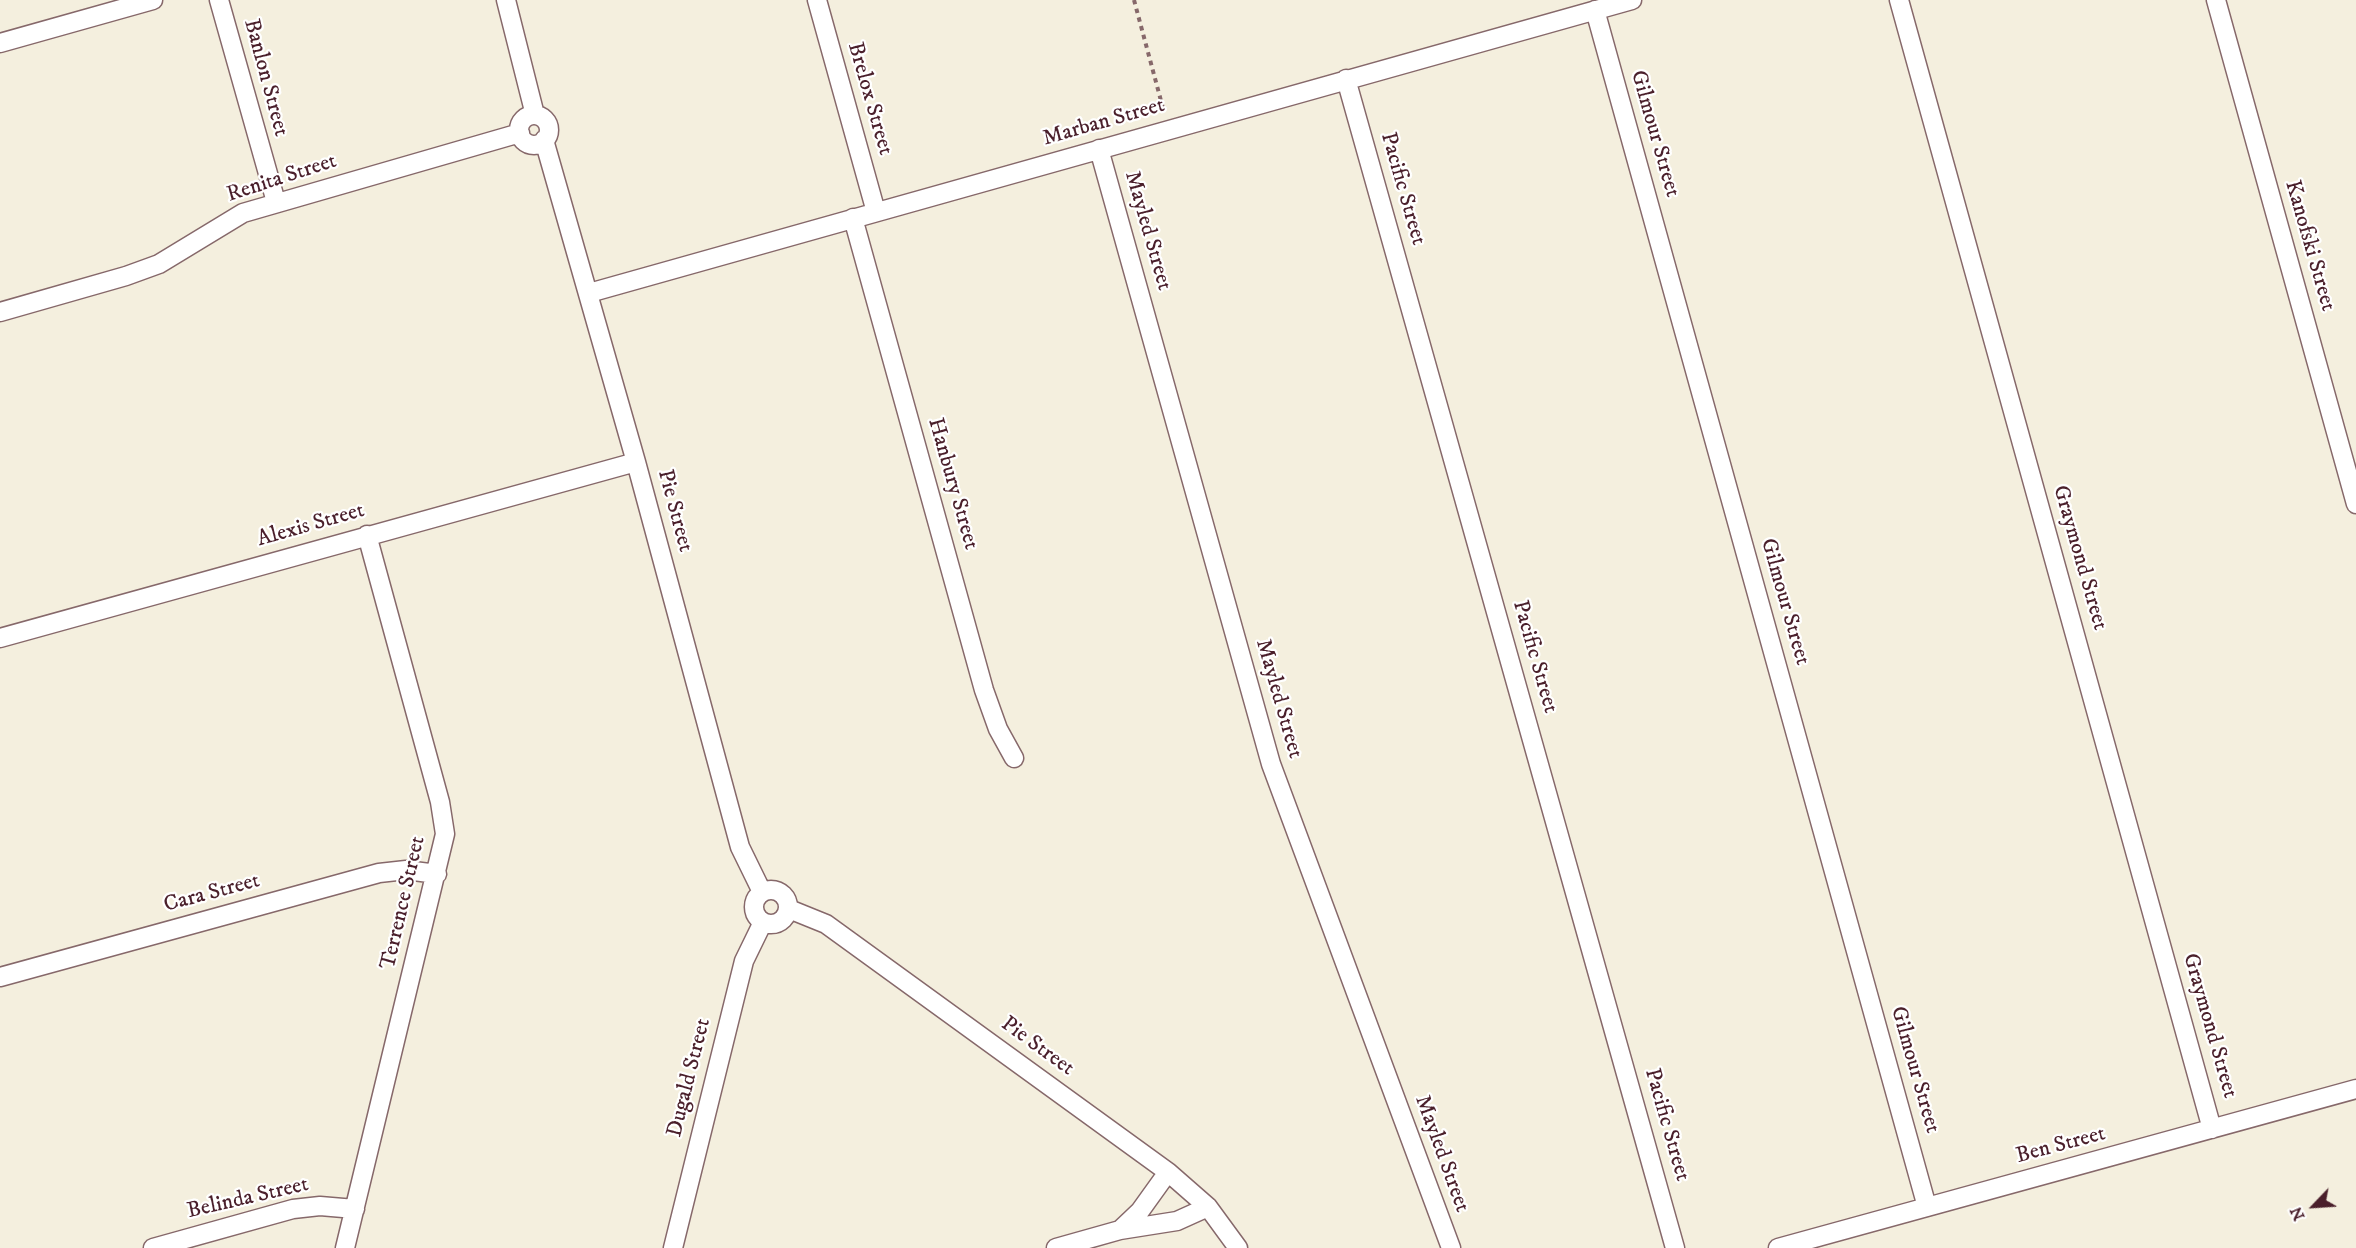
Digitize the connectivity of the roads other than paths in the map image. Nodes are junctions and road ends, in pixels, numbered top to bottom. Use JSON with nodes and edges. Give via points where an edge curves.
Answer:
{"nodes":[{"id":1,"x":153,"y":0,"type":"edge"},
{"id":2,"x":219,"y":0,"type":"edge"},
{"id":3,"x":506,"y":0,"type":"edge"},
{"id":4,"x":817,"y":0,"type":"edge"},
{"id":5,"x":1632,"y":0,"type":"edge"},
{"id":6,"x":1899,"y":0,"type":"edge"},
{"id":7,"x":2216,"y":0,"type":"edge"},
{"id":8,"x":1595,"y":10,"type":"junction"},
{"id":9,"x":0,"y":43,"type":"edge"},
{"id":10,"x":1346,"y":79,"type":"junction"},
{"id":11,"x":535,"y":115,"type":"junction"},
{"id":12,"x":520,"y":133,"type":"junction"},
{"id":13,"x":544,"y":140,"type":"junction"},
{"id":14,"x":1099,"y":149,"type":"junction"},
{"id":15,"x":276,"y":202,"type":"junction"},
{"id":16,"x":876,"y":212,"type":"junction"},
{"id":17,"x":853,"y":218,"type":"junction"},
{"id":18,"x":589,"y":293,"type":"junction"},
{"id":19,"x":0,"y":312,"type":"edge"},
{"id":20,"x":636,"y":462,"type":"junction"},
{"id":21,"x":2356,"y":504,"type":"edge"},
{"id":22,"x":367,"y":535,"type":"junction"},
{"id":23,"x":0,"y":638,"type":"edge"},
{"id":24,"x":1014,"y":758,"type":"dead end"},
{"id":25,"x":437,"y":874,"type":"junction"},
{"id":26,"x":762,"y":892,"type":"junction"},
{"id":27,"x":789,"y":909,"type":"junction"},
{"id":28,"x":763,"y":922,"type":"junction"},
{"id":29,"x":0,"y":977,"type":"edge"},
{"id":30,"x":2356,"y":1089,"type":"edge"},
{"id":31,"x":2212,"y":1129,"type":"junction"},
{"id":32,"x":1168,"y":1172,"type":"junction"},
{"id":33,"x":1208,"y":1207,"type":"junction"},
{"id":34,"x":1928,"y":1207,"type":"junction"},
{"id":35,"x":355,"y":1209,"type":"junction"},
{"id":36,"x":1120,"y":1230,"type":"junction"},
{"id":37,"x":153,"y":1248,"type":"edge"},
{"id":38,"x":345,"y":1248,"type":"edge"},
{"id":39,"x":673,"y":1248,"type":"edge"},
{"id":40,"x":1056,"y":1248,"type":"edge"},
{"id":41,"x":1238,"y":1248,"type":"edge"},
{"id":42,"x":1451,"y":1248,"type":"edge"},
{"id":43,"x":1675,"y":1248,"type":"edge"},
{"id":44,"x":1779,"y":1248,"type":"edge"}],
"edges":[{"from":1,"to":9,"type":"street"},
{"from":2,"to":15,"type":"street","name":"Banlon Street"},
{"from":3,"to":11,"type":"street"},
{"from":4,"to":16,"type":"street","name":"Brelox Street"},
{"from":5,"to":8,"type":"street","name":"Marban Street"},
{"from":6,"to":31,"type":"street","name":"Graymond Street"},
{"from":7,"to":21,"type":"street","name":"Kanofski Street"},
{"from":8,"to":10,"type":"street","name":"Marban Street"},
{"from":8,"to":34,"type":"street","name":"Gilmour Street"},
{"from":10,"to":14,"type":"street","name":"Marban Street"},
{"from":10,"to":43,"type":"street","name":"Pacific Street"},
{"from":11,"to":12,"type":"street","via":[[522,120]]},
{"from":11,"to":13,"type":"street","via":[[544,118],[548,127]]},
{"from":12,"to":13,"type":"street","via":[[530,144]]},
{"from":12,"to":15,"type":"street","name":"Renita Street"},
{"from":13,"to":18,"type":"street","name":"Pie Street"},
{"from":14,"to":16,"type":"street","name":"Marban Street"},
{"from":14,"to":42,"type":"street","name":"Mayled Street","via":[[1274,772]]},
{"from":15,"to":19,"type":"street","name":"Renita Street","via":[[243,213],[159,264]]},
{"from":16,"to":17,"type":"street","name":"Marban Street"},
{"from":17,"to":18,"type":"street","name":"Marban Street"},
{"from":17,"to":24,"type":"street","name":"Hanbury Street","via":[[984,690]]},
{"from":18,"to":20,"type":"street","name":"Pie Street"},
{"from":20,"to":22,"type":"street","name":"Alexis Street"},
{"from":20,"to":26,"type":"street","name":"Pie Street","via":[[740,847]]},
{"from":22,"to":23,"type":"street","name":"Alexis Street"},
{"from":22,"to":25,"type":"street","name":"Terrence Street","via":[[440,802],[445,834]]},
{"from":25,"to":29,"type":"street","name":"Cara Street","via":[[406,870],[379,873]]},
{"from":25,"to":35,"type":"street","name":"Terrence Street"},
{"from":26,"to":27,"type":"street","via":[[778,891],[786,898]]},
{"from":26,"to":28,"type":"street","via":[[753,907]]},
{"from":27,"to":28,"type":"street","via":[[779,923]]},
{"from":27,"to":32,"type":"street","name":"Pie Street","via":[[826,924]]},
{"from":28,"to":39,"type":"street","name":"Dugald Street","via":[[744,962]]},
{"from":30,"to":31,"type":"street","name":"Ben Street"},
{"from":31,"to":34,"type":"street","name":"Ben Street"},
{"from":32,"to":33,"type":"street","name":"Pie Street"},
{"from":32,"to":36,"type":"street","via":[[1140,1211]]},
{"from":33,"to":36,"type":"street","via":[[1177,1221]]},
{"from":33,"to":41,"type":"street","name":"Pie Street"},
{"from":34,"to":44,"type":"street","name":"Ben Street"},
{"from":35,"to":37,"type":"street","name":"Belinda Street","via":[[307,1206]]},
{"from":35,"to":38,"type":"street","name":"Terrence Street"},
{"from":36,"to":40,"type":"street"}]}
